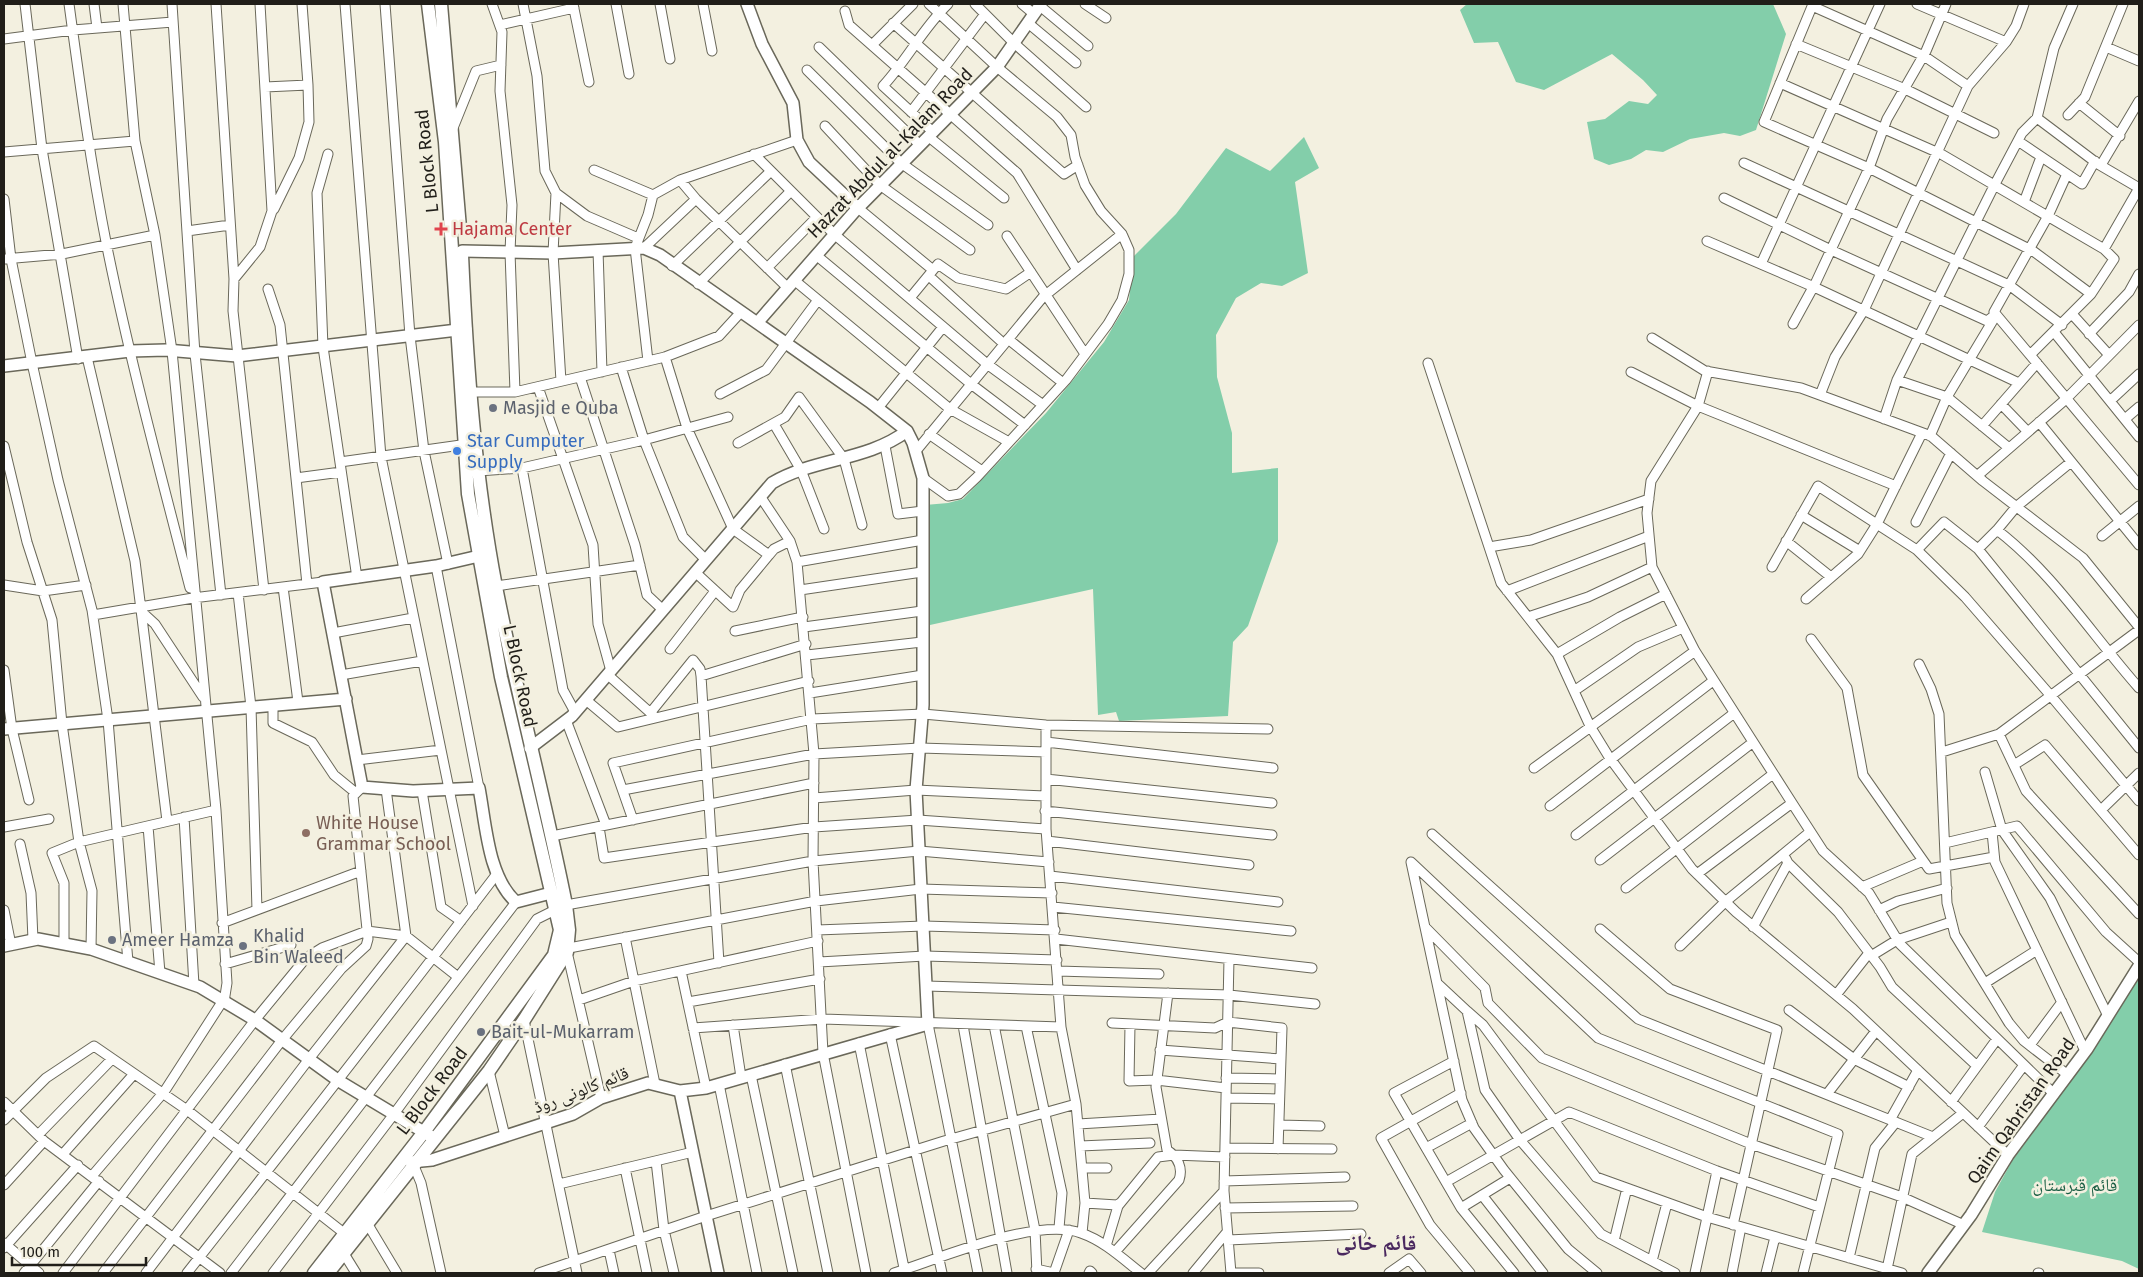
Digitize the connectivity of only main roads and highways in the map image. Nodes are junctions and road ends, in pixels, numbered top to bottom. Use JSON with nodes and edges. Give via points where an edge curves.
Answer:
{"nodes":[{"id":1,"x":428,"y":4,"type":"edge"},
{"id":2,"x":441,"y":4,"type":"edge"},
{"id":3,"x":461,"y":330,"type":"junction"},
{"id":4,"x":469,"y":444,"type":"junction"},
{"id":5,"x":560,"y":908,"type":"junction"},
{"id":6,"x":349,"y":1237,"type":"junction"},
{"id":7,"x":314,"y":1273,"type":"edge"},
{"id":8,"x":328,"y":1273,"type":"edge"}],
"edges":[{"from":1,"to":3,"type":"main road","name":"L Block Road","via":[[445,142]]},
{"from":2,"to":3,"type":"main road","name":"L Block Road","via":[[462,251]]},
{"from":3,"to":4,"type":"main road","name":"L Block Road"},
{"from":3,"to":4,"type":"main road","name":"L Block Road","via":[[469,392]]},
{"from":4,"to":5,"type":"main road","name":"L Block Road","via":[[478,471],[496,586],[530,748],[552,836]]},
{"from":4,"to":5,"type":"main road","name":"L Block Road","via":[[468,494],[501,677],[551,893]]},
{"from":5,"to":6,"type":"main road","name":"L Block Road","via":[[560,930],[554,955]]},
{"from":5,"to":6,"type":"main road","name":"L Block Road","via":[[568,950],[524,1020],[489,1071],[416,1164],[367,1223]]},
{"from":6,"to":7,"type":"main road","name":"L Block Road"},
{"from":6,"to":8,"type":"main road","name":"L Block Road"}]}
